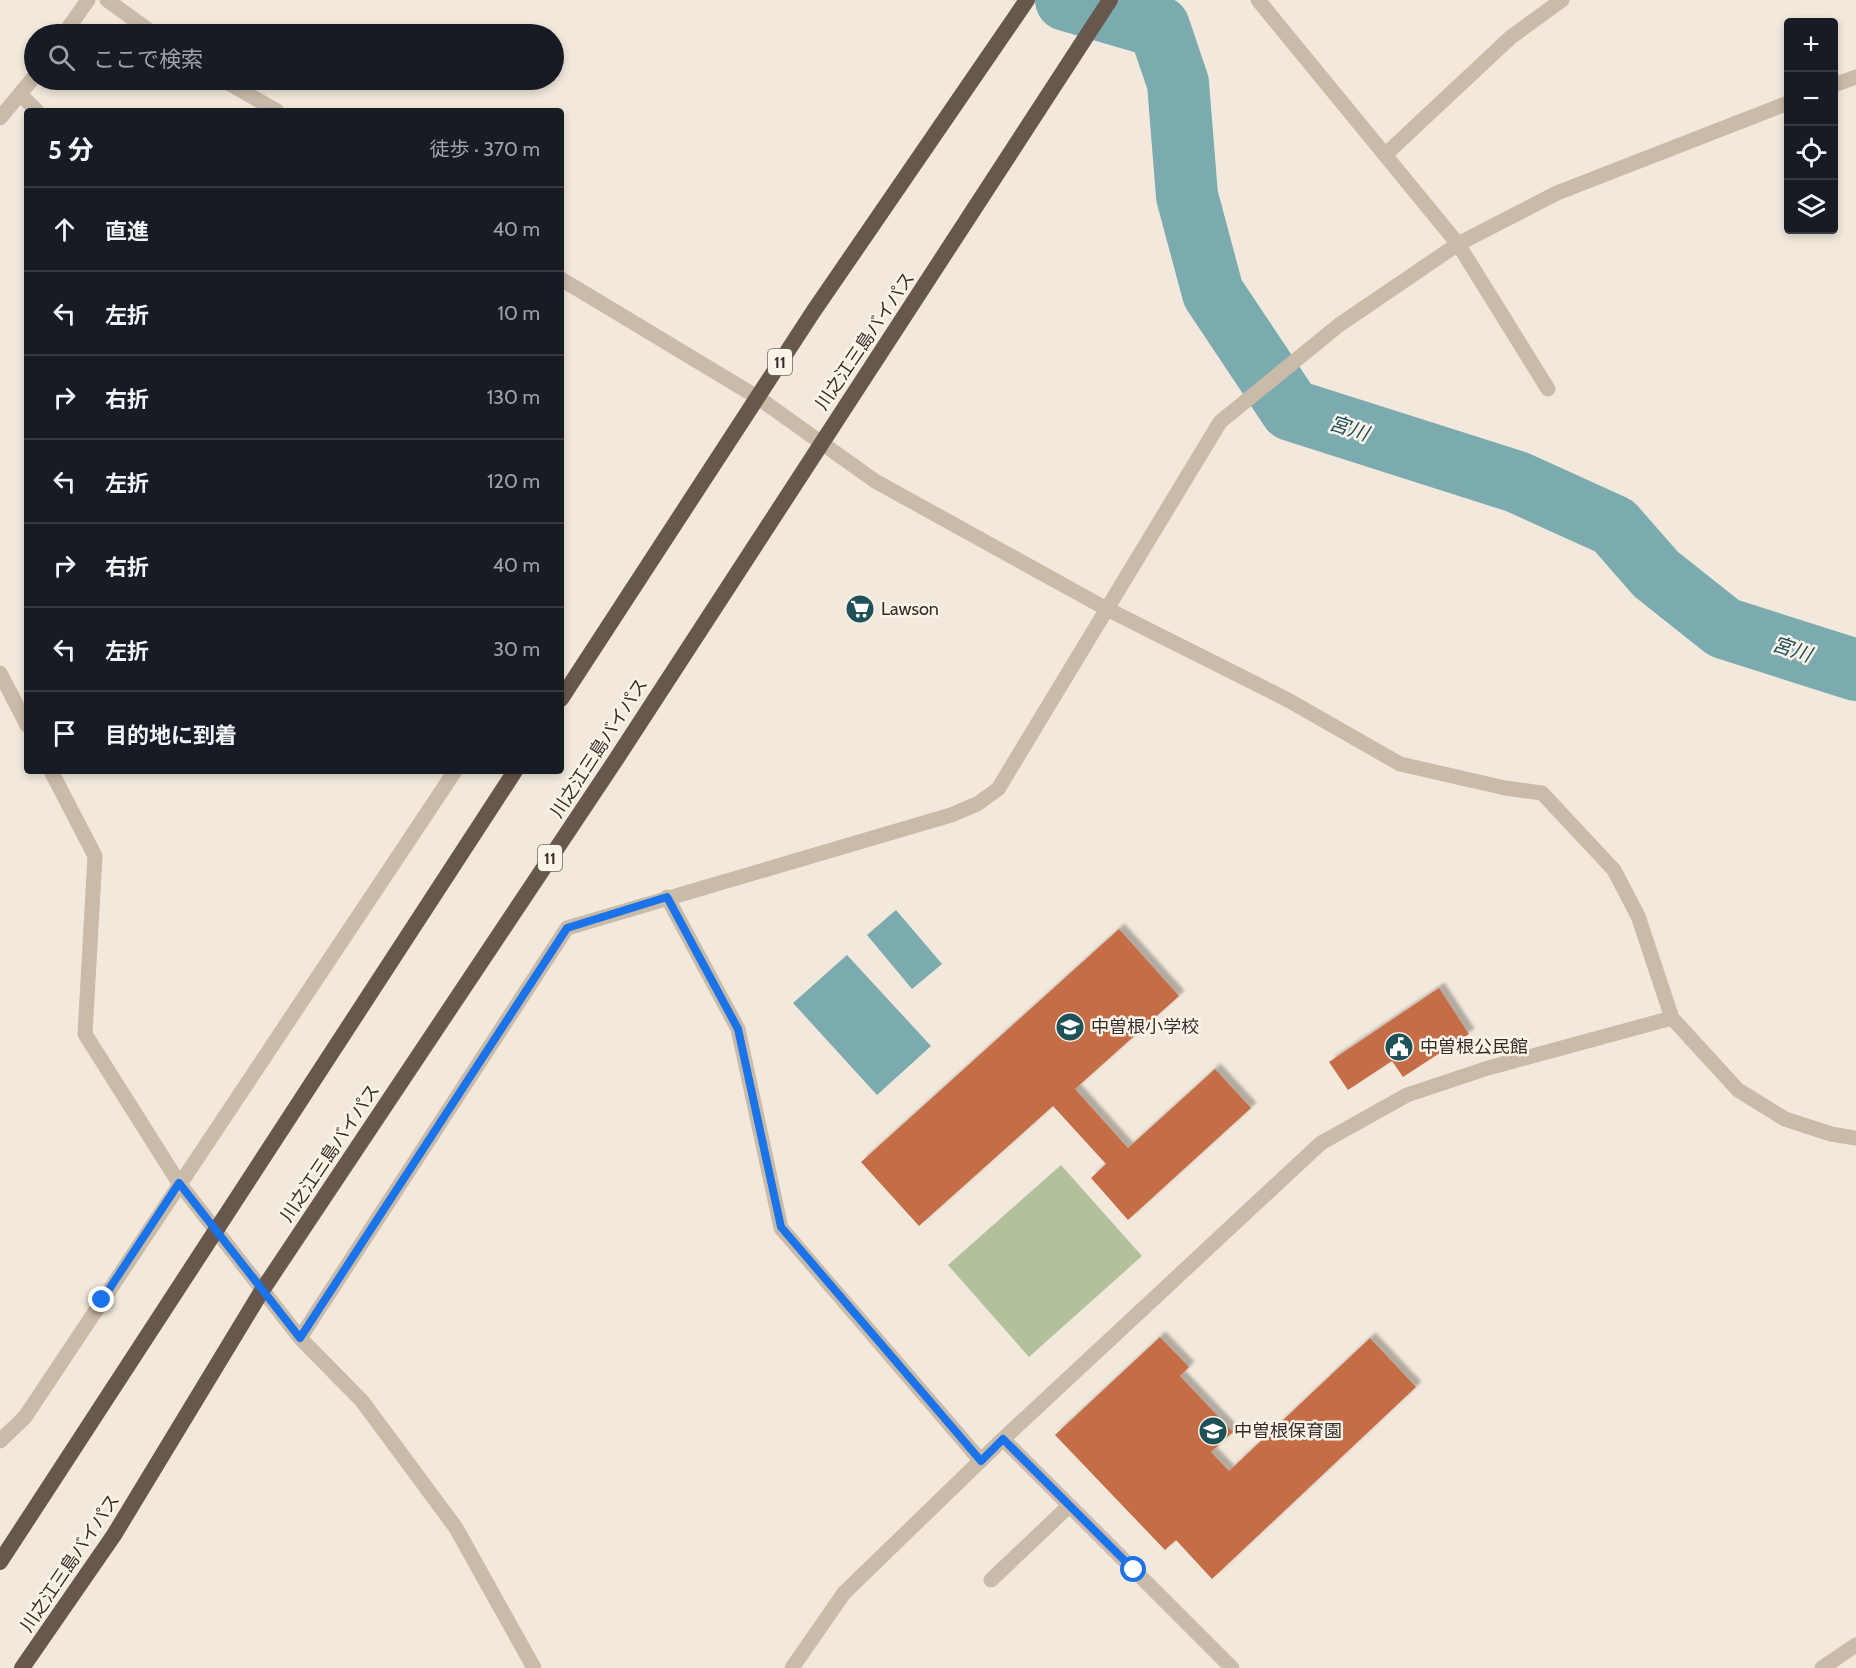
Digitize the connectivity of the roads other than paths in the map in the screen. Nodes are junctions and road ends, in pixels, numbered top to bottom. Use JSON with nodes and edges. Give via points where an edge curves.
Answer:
{"nodes":[{"id":1,"x":88,"y":0,"type":"edge"},
{"id":2,"x":107,"y":0,"type":"edge"},
{"id":3,"x":1027,"y":0,"type":"edge"},
{"id":4,"x":1110,"y":0,"type":"edge"},
{"id":5,"x":1258,"y":0,"type":"edge"},
{"id":6,"x":1562,"y":0,"type":"edge"},
{"id":7,"x":71,"y":24,"type":"edge"},
{"id":8,"x":140,"y":24,"type":"edge"},
{"id":9,"x":1856,"y":76,"type":"edge"},
{"id":10,"x":1838,"y":83,"type":"edge"},
{"id":11,"x":26,"y":90,"type":"edge"},
{"id":12,"x":240,"y":90,"type":"edge"},
{"id":13,"x":22,"y":96,"type":"junction"},
{"id":14,"x":1784,"y":105,"type":"edge"},
{"id":15,"x":33,"y":108,"type":"edge"},
{"id":16,"x":272,"y":108,"type":"edge"},
{"id":17,"x":0,"y":118,"type":"edge"},
{"id":18,"x":1386,"y":154,"type":"junction"},
{"id":19,"x":1458,"y":244,"type":"junction"},
{"id":20,"x":564,"y":281,"type":"edge"},
{"id":21,"x":1548,"y":389,"type":"dead end"},
{"id":22,"x":757,"y":397,"type":"junction"},
{"id":23,"x":820,"y":444,"type":"junction"},
{"id":24,"x":1105,"y":608,"type":"junction"},
{"id":25,"x":0,"y":673,"type":"edge"},
{"id":26,"x":564,"y":694,"type":"edge"},
{"id":27,"x":24,"y":719,"type":"edge"},
{"id":28,"x":53,"y":774,"type":"edge"},
{"id":29,"x":453,"y":774,"type":"edge"},
{"id":30,"x":513,"y":774,"type":"edge"},
{"id":31,"x":667,"y":897,"type":"junction"},
{"id":32,"x":1672,"y":1018,"type":"junction"},
{"id":33,"x":1856,"y":1138,"type":"edge"},
{"id":34,"x":179,"y":1183,"type":"junction"},
{"id":35,"x":218,"y":1230,"type":"junction"},
{"id":36,"x":263,"y":1289,"type":"junction"},
{"id":37,"x":300,"y":1338,"type":"junction"},
{"id":38,"x":1003,"y":1439,"type":"junction"},
{"id":39,"x":0,"y":1441,"type":"edge"},
{"id":40,"x":981,"y":1461,"type":"junction"},
{"id":41,"x":1069,"y":1506,"type":"junction"},
{"id":42,"x":0,"y":1562,"type":"edge"},
{"id":43,"x":991,"y":1580,"type":"dead end"},
{"id":44,"x":1856,"y":1645,"type":"edge"},
{"id":45,"x":22,"y":1668,"type":"edge"},
{"id":46,"x":534,"y":1668,"type":"edge"},
{"id":47,"x":792,"y":1668,"type":"edge"},
{"id":48,"x":1232,"y":1668,"type":"edge"},
{"id":49,"x":1822,"y":1668,"type":"edge"}],
"edges":[{"from":1,"to":7,"type":"street"},
{"from":2,"to":8,"type":"street"},
{"from":3,"to":22,"type":"highway","number":"11"},
{"from":4,"to":23,"type":"highway","name":"川之江三島バイパス","number":"11"},
{"from":5,"to":18,"type":"street"},
{"from":6,"to":18,"type":"street","via":[[1511,37]]},
{"from":9,"to":10,"type":"street"},
{"from":11,"to":13,"type":"street"},
{"from":12,"to":16,"type":"street"},
{"from":13,"to":15,"type":"street"},
{"from":13,"to":17,"type":"street"},
{"from":14,"to":19,"type":"street","via":[[1557,193]]},
{"from":18,"to":19,"type":"street"},
{"from":19,"to":21,"type":"street"},
{"from":19,"to":24,"type":"street","via":[[1339,325],[1220,422]]},
{"from":20,"to":22,"type":"street"},
{"from":22,"to":23,"type":"street"},
{"from":22,"to":26,"type":"highway","number":"11"},
{"from":23,"to":24,"type":"street","via":[[875,481]]},
{"from":23,"to":36,"type":"highway","name":"川之江三島バイパス","number":"11","via":[[617,758]]},
{"from":24,"to":31,"type":"street","via":[[998,789],[977,804],[951,815]]},
{"from":24,"to":32,"type":"street","via":[[1288,700],[1400,764],[1505,789],[1542,793],[1614,870],[1638,916]]},
{"from":25,"to":27,"type":"street"},
{"from":28,"to":34,"type":"street","via":[[95,856],[85,1035]]},
{"from":29,"to":34,"type":"street"},
{"from":30,"to":35,"type":"highway"},
{"from":31,"to":37,"type":"street","via":[[567,928]]},
{"from":31,"to":40,"type":"street","via":[[738,1029],[781,1227]]},
{"from":32,"to":33,"type":"street","via":[[1738,1090],[1785,1119]]},
{"from":32,"to":38,"type":"street","via":[[1488,1068],[1407,1095],[1321,1143]]},
{"from":34,"to":35,"type":"street"},
{"from":34,"to":39,"type":"street","via":[[25,1417]]},
{"from":35,"to":36,"type":"street"},
{"from":35,"to":42,"type":"highway"},
{"from":36,"to":37,"type":"street"},
{"from":36,"to":45,"type":"highway","name":"川之江三島バイパス","number":"11","via":[[114,1535]]},
{"from":37,"to":46,"type":"street","via":[[362,1401],[456,1528]]},
{"from":38,"to":40,"type":"street"},
{"from":38,"to":41,"type":"street"},
{"from":40,"to":47,"type":"street","via":[[844,1593]]},
{"from":41,"to":43,"type":"street"},
{"from":41,"to":48,"type":"street"},
{"from":44,"to":49,"type":"street"}]}
